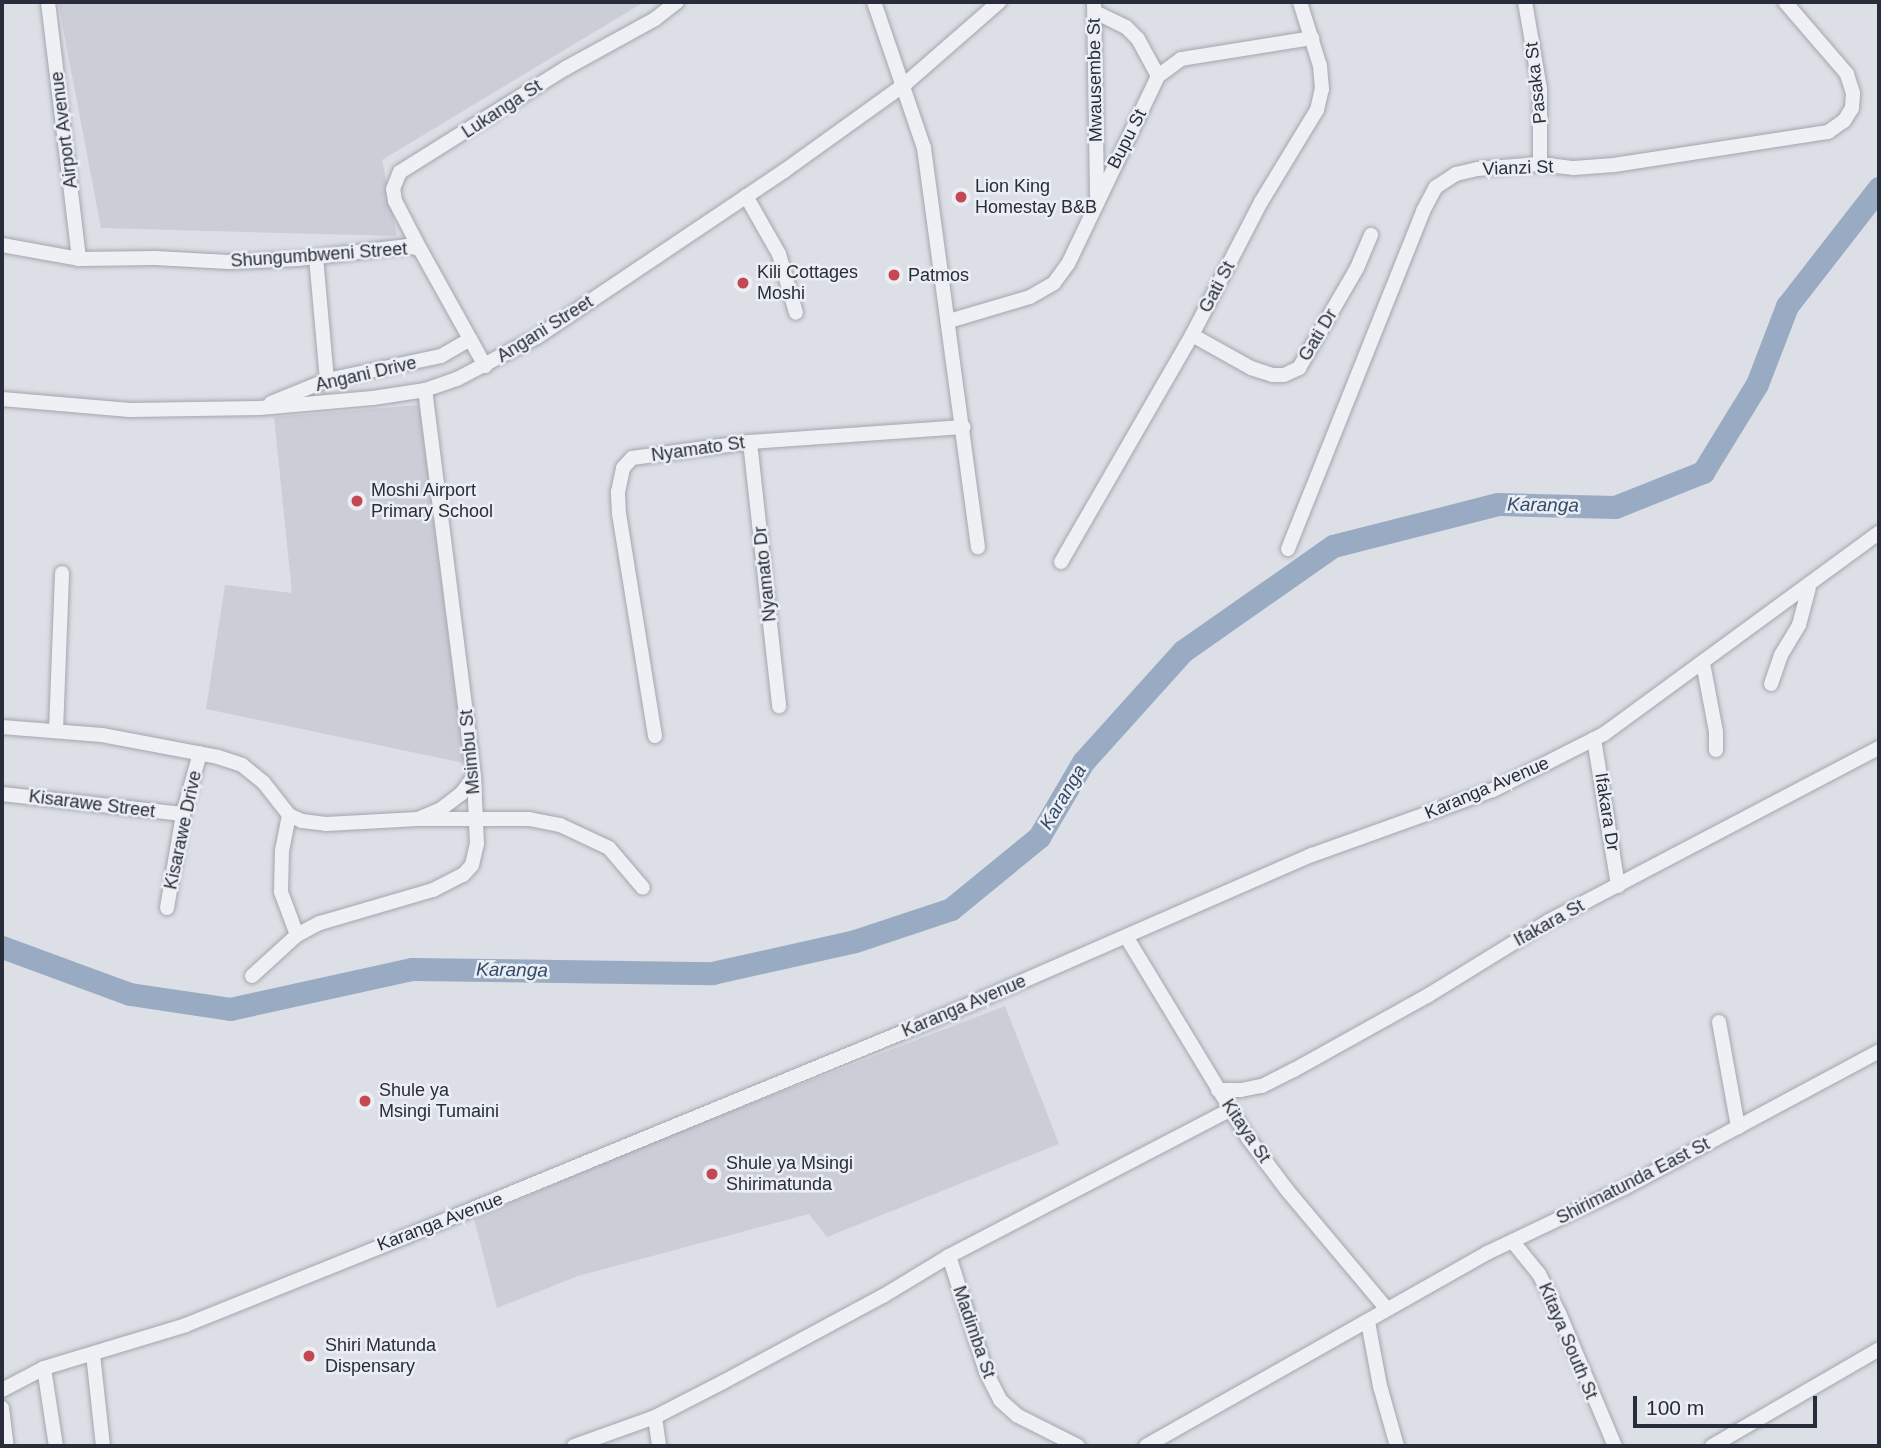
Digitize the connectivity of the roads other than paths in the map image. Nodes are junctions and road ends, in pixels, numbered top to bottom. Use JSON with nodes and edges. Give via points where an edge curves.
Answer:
{"nodes":[{"id":1,"x":48,"y":2,"type":"edge"},
{"id":2,"x":677,"y":2,"type":"edge"},
{"id":3,"x":874,"y":2,"type":"edge"},
{"id":4,"x":999,"y":2,"type":"edge"},
{"id":5,"x":1300,"y":2,"type":"edge"},
{"id":6,"x":1525,"y":2,"type":"edge"},
{"id":7,"x":1785,"y":2,"type":"edge"},
{"id":8,"x":1094,"y":7,"type":"edge"},
{"id":9,"x":1312,"y":38,"type":"junction"},
{"id":10,"x":1158,"y":76,"type":"junction"},
{"id":11,"x":905,"y":84,"type":"junction"},
{"id":12,"x":1540,"y":164,"type":"junction"},
{"id":13,"x":746,"y":196,"type":"junction"},
{"id":14,"x":1097,"y":200,"type":"junction"},
{"id":15,"x":1371,"y":235,"type":"dead end"},
{"id":16,"x":2,"y":245,"type":"edge"},
{"id":17,"x":420,"y":249,"type":"junction"},
{"id":18,"x":316,"y":257,"type":"junction"},
{"id":19,"x":79,"y":259,"type":"junction"},
{"id":20,"x":796,"y":313,"type":"dead end"},
{"id":21,"x":949,"y":321,"type":"junction"},
{"id":22,"x":1192,"y":335,"type":"junction"},
{"id":23,"x":471,"y":339,"type":"junction"},
{"id":24,"x":485,"y":366,"type":"junction"},
{"id":25,"x":327,"y":380,"type":"junction"},
{"id":26,"x":425,"y":390,"type":"junction"},
{"id":27,"x":2,"y":399,"type":"edge"},
{"id":28,"x":260,"y":408,"type":"junction"},
{"id":29,"x":963,"y":427,"type":"junction"},
{"id":30,"x":750,"y":442,"type":"junction"},
{"id":31,"x":1879,"y":533,"type":"edge"},
{"id":32,"x":978,"y":547,"type":"dead end"},
{"id":33,"x":1288,"y":548,"type":"dead end"},
{"id":34,"x":1061,"y":562,"type":"dead end"},
{"id":35,"x":62,"y":573,"type":"dead end"},
{"id":36,"x":1809,"y":588,"type":"junction"},
{"id":37,"x":1703,"y":663,"type":"junction"},
{"id":38,"x":1771,"y":684,"type":"dead end"},
{"id":39,"x":779,"y":706,"type":"dead end"},
{"id":40,"x":2,"y":727,"type":"edge"},
{"id":41,"x":57,"y":731,"type":"junction"},
{"id":42,"x":655,"y":736,"type":"dead end"},
{"id":43,"x":1594,"y":739,"type":"junction"},
{"id":44,"x":1879,"y":748,"type":"edge"},
{"id":45,"x":1716,"y":750,"type":"dead end"},
{"id":46,"x":200,"y":753,"type":"junction"},
{"id":47,"x":474,"y":777,"type":"junction"},
{"id":48,"x":2,"y":793,"type":"edge"},
{"id":49,"x":183,"y":814,"type":"junction"},
{"id":50,"x":289,"y":815,"type":"junction"},
{"id":51,"x":418,"y":819,"type":"junction"},
{"id":52,"x":475,"y":820,"type":"junction"},
{"id":53,"x":1618,"y":886,"type":"junction"},
{"id":54,"x":643,"y":888,"type":"dead end"},
{"id":55,"x":167,"y":908,"type":"dead end"},
{"id":56,"x":297,"y":935,"type":"junction"},
{"id":57,"x":1127,"y":937,"type":"junction"},
{"id":58,"x":252,"y":976,"type":"dead end"},
{"id":59,"x":1719,"y":1022,"type":"dead end"},
{"id":60,"x":1879,"y":1051,"type":"edge"},
{"id":61,"x":1218,"y":1090,"type":"junction"},
{"id":62,"x":1229,"y":1110,"type":"junction"},
{"id":63,"x":1738,"y":1127,"type":"junction"},
{"id":64,"x":1513,"y":1241,"type":"junction"},
{"id":65,"x":949,"y":1255,"type":"junction"},
{"id":66,"x":1387,"y":1309,"type":"junction"},
{"id":67,"x":1368,"y":1322,"type":"junction"},
{"id":68,"x":1879,"y":1349,"type":"edge"},
{"id":69,"x":93,"y":1354,"type":"junction"},
{"id":70,"x":44,"y":1368,"type":"junction"},
{"id":71,"x":2,"y":1390,"type":"edge"},
{"id":72,"x":2,"y":1408,"type":"edge"},
{"id":73,"x":655,"y":1417,"type":"junction"},
{"id":74,"x":7,"y":1446,"type":"edge"},
{"id":75,"x":56,"y":1446,"type":"edge"},
{"id":76,"x":103,"y":1446,"type":"edge"},
{"id":77,"x":574,"y":1446,"type":"edge"},
{"id":78,"x":659,"y":1446,"type":"edge"},
{"id":79,"x":1078,"y":1446,"type":"edge"},
{"id":80,"x":1146,"y":1446,"type":"edge"},
{"id":81,"x":1397,"y":1446,"type":"edge"},
{"id":82,"x":1615,"y":1446,"type":"edge"},
{"id":83,"x":1712,"y":1446,"type":"edge"}],
"edges":[{"from":1,"to":19,"type":"street","name":"Airport Avenue"},
{"from":2,"to":17,"type":"street","name":"Lukanga St","via":[[400,172],[393,189],[395,201]]},
{"from":3,"to":11,"type":"street"},
{"from":4,"to":11,"type":"street","name":"Angani Street"},
{"from":5,"to":9,"type":"street","name":"Gati St"},
{"from":6,"to":12,"type":"street","name":"Pasaka St","via":[[1540,89]]},
{"from":7,"to":12,"type":"street","name":"Vianzi St","via":[[1847,74],[1852,108],[1844,121],[1828,132],[1614,165],[1574,168]]},
{"from":8,"to":10,"type":"street","via":[[1138,39]]},
{"from":8,"to":14,"type":"street","name":"Mwausembe St"},
{"from":9,"to":10,"type":"street","via":[[1181,59]]},
{"from":9,"to":22,"type":"street","name":"Gati St","via":[[1322,89],[1317,110]]},
{"from":10,"to":14,"type":"street","name":"Bupu St"},
{"from":11,"to":13,"type":"street","name":"Angani Street"},
{"from":11,"to":21,"type":"street","via":[[924,148]]},
{"from":12,"to":33,"type":"street","name":"Vianzi St","via":[[1477,169],[1455,174],[1436,187]]},
{"from":13,"to":20,"type":"street","via":[[779,254]]},
{"from":13,"to":24,"type":"street","name":"Angani Street","via":[[537,337]]},
{"from":14,"to":21,"type":"street","name":"Bupu St","via":[[1068,264],[1054,283],[1030,296]]},
{"from":15,"to":22,"type":"street","name":"Gati Dr","via":[[1298,368],[1273,375]]},
{"from":16,"to":19,"type":"street","name":"Shungumbweni Street"},
{"from":17,"to":18,"type":"street","name":"Shungumbweni Street"},
{"from":17,"to":23,"type":"street","name":"Shungumbweni Street"},
{"from":18,"to":19,"type":"street","name":"Shungumbweni Street","via":[[229,262]]},
{"from":18,"to":25,"type":"street"},
{"from":21,"to":29,"type":"street"},
{"from":22,"to":34,"type":"street","name":"Gati St"},
{"from":23,"to":24,"type":"street","name":"Shungumbweni Street"},
{"from":23,"to":25,"type":"street","name":"Angani Drive","via":[[442,356]]},
{"from":24,"to":26,"type":"street","name":"Angani Street"},
{"from":25,"to":28,"type":"street","name":"Angani Drive"},
{"from":26,"to":28,"type":"street","name":"Angani Street"},
{"from":26,"to":47,"type":"street","name":"Msimbu St"},
{"from":27,"to":28,"type":"street","name":"Angani Street","via":[[130,410]]},
{"from":29,"to":30,"type":"street","name":"Nyamato St"},
{"from":29,"to":32,"type":"street"},
{"from":30,"to":39,"type":"street","name":"Nyamato Dr"},
{"from":30,"to":42,"type":"street","name":"Nyamato St","via":[[632,458],[623,468],[619,514]]},
{"from":31,"to":36,"type":"street","name":"Karanga Avenue"},
{"from":35,"to":41,"type":"street"},
{"from":36,"to":37,"type":"street","name":"Karanga Avenue"},
{"from":36,"to":38,"type":"street","via":[[1799,625]]},
{"from":37,"to":43,"type":"street","name":"Karanga Avenue"},
{"from":37,"to":45,"type":"street"},
{"from":40,"to":41,"type":"street"},
{"from":41,"to":46,"type":"street"},
{"from":43,"to":53,"type":"street","name":"Ifakara Dr"},
{"from":43,"to":57,"type":"street","name":"Karanga Avenue","via":[[1493,790],[1312,855]]},
{"from":44,"to":53,"type":"street","name":"Ifakara St"},
{"from":46,"to":49,"type":"street","name":"Kisarawe Drive"},
{"from":46,"to":50,"type":"street","via":[[242,765],[264,783]]},
{"from":47,"to":51,"type":"street","via":[[451,802]]},
{"from":47,"to":52,"type":"street","name":"Msimbu St"},
{"from":48,"to":49,"type":"street","name":"Kisarawe Street"},
{"from":49,"to":55,"type":"street","name":"Kisarawe Drive"},
{"from":50,"to":51,"type":"street","via":[[326,824]]},
{"from":50,"to":56,"type":"street","via":[[281,892]]},
{"from":51,"to":52,"type":"street"},
{"from":52,"to":54,"type":"street","via":[[529,819],[560,825],[609,848]]},
{"from":52,"to":56,"type":"street","name":"Msimbu St","via":[[477,844],[472,864],[463,875],[433,890],[320,923]]},
{"from":53,"to":61,"type":"street","name":"Ifakara St","via":[[1549,921],[1294,1070],[1262,1086]]},
{"from":56,"to":58,"type":"street","name":"Msimbu St"},
{"from":57,"to":61,"type":"street","name":"Kitaya St"},
{"from":57,"to":69,"type":"street","name":"Karanga Avenue","via":[[407,1236],[186,1325]]},
{"from":59,"to":63,"type":"street"},
{"from":60,"to":63,"type":"street","name":"Shirimatunda East St"},
{"from":61,"to":62,"type":"street","name":"Kitaya St"},
{"from":62,"to":65,"type":"street"},
{"from":62,"to":66,"type":"street","name":"Kitaya St","via":[[1287,1191]]},
{"from":63,"to":64,"type":"street","name":"Shirimatunda East St"},
{"from":64,"to":66,"type":"street","name":"Shirimatunda East St"},
{"from":64,"to":82,"type":"street","name":"Kitaya South St","via":[[1539,1274],[1559,1312]]},
{"from":65,"to":73,"type":"street","via":[[883,1296]]},
{"from":65,"to":79,"type":"street","name":"Madimba St","via":[[986,1373],[1000,1400],[1018,1416]]},
{"from":66,"to":67,"type":"street","name":"Shirimatunda East St"},
{"from":67,"to":80,"type":"street","name":"Shirimatunda East St"},
{"from":67,"to":81,"type":"street"},
{"from":68,"to":83,"type":"street"},
{"from":69,"to":70,"type":"street","name":"Karanga Avenue"},
{"from":69,"to":76,"type":"street"},
{"from":70,"to":71,"type":"street","name":"Karanga Avenue"},
{"from":70,"to":75,"type":"street"},
{"from":72,"to":74,"type":"street"},
{"from":73,"to":77,"type":"street"},
{"from":73,"to":78,"type":"street"}]}
